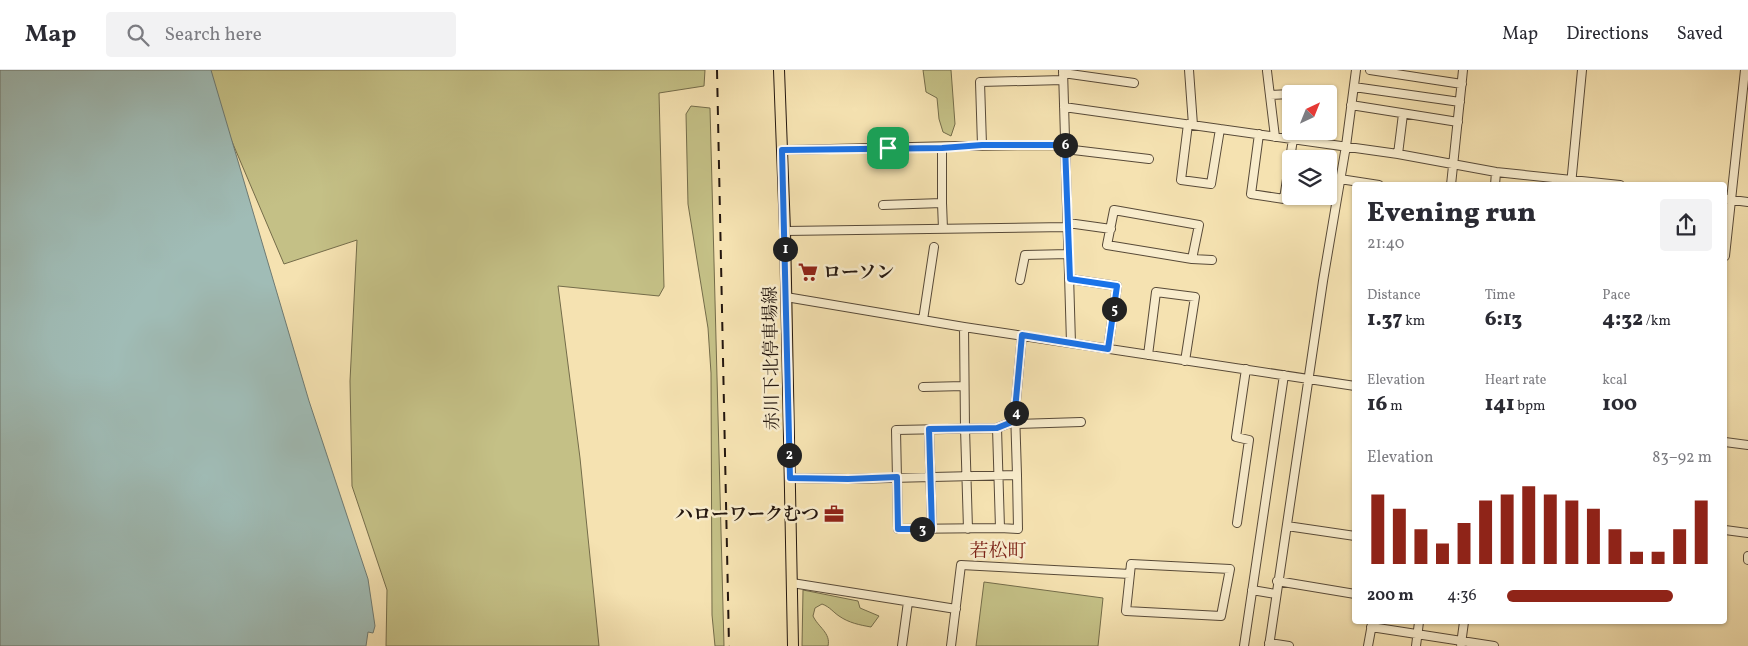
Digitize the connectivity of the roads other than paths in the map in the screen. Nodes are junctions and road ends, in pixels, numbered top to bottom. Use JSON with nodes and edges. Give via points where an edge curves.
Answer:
{"nodes":[{"id":1,"x":779,"y":70,"type":"edge"},
{"id":2,"x":1189,"y":70,"type":"edge"},
{"id":3,"x":1356,"y":70,"type":"edge"},
{"id":4,"x":1370,"y":70,"type":"edge"},
{"id":5,"x":1463,"y":70,"type":"edge"},
{"id":6,"x":1582,"y":70,"type":"edge"},
{"id":7,"x":1745,"y":70,"type":"edge"},
{"id":8,"x":1267,"y":71,"type":"dead end"},
{"id":9,"x":1063,"y":74,"type":"edge"},
{"id":10,"x":1134,"y":83,"type":"dead end"},
{"id":11,"x":1462,"y":84,"type":"junction"},
{"id":12,"x":1354,"y":87,"type":"junction"},
{"id":13,"x":1282,"y":94,"type":"edge"},
{"id":14,"x":1270,"y":95,"type":"junction"},
{"id":15,"x":1460,"y":102,"type":"junction"},
{"id":16,"x":1351,"y":105,"type":"junction"},
{"id":17,"x":1064,"y":107,"type":"junction"},
{"id":18,"x":1404,"y":114,"type":"junction"},
{"id":19,"x":1739,"y":116,"type":"junction"},
{"id":20,"x":1748,"y":117,"type":"edge"},
{"id":21,"x":1458,"y":122,"type":"junction"},
{"id":22,"x":1190,"y":125,"type":"junction"},
{"id":23,"x":1220,"y":129,"type":"junction"},
{"id":24,"x":1259,"y":134,"type":"junction"},
{"id":25,"x":1275,"y":137,"type":"junction"},
{"id":26,"x":1282,"y":138,"type":"edge"},
{"id":27,"x":1293,"y":140,"type":"edge"},
{"id":28,"x":1301,"y":140,"type":"edge"},
{"id":29,"x":982,"y":145,"type":"junction"},
{"id":30,"x":1346,"y":146,"type":"junction"},
{"id":31,"x":1065,"y":147,"type":"junction"},
{"id":32,"x":942,"y":148,"type":"junction"},
{"id":33,"x":782,"y":150,"type":"junction"},
{"id":34,"x":1398,"y":154,"type":"junction"},
{"id":35,"x":1149,"y":159,"type":"dead end"},
{"id":36,"x":1454,"y":165,"type":"junction"},
{"id":37,"x":1496,"y":172,"type":"junction"},
{"id":38,"x":1340,"y":179,"type":"junction"},
{"id":39,"x":1360,"y":182,"type":"edge"},
{"id":40,"x":1451,"y":182,"type":"edge"},
{"id":41,"x":1495,"y":182,"type":"edge"},
{"id":42,"x":1571,"y":182,"type":"edge"},
{"id":43,"x":1728,"y":199,"type":"edge"},
{"id":44,"x":1748,"y":202,"type":"edge"},
{"id":45,"x":942,"y":203,"type":"junction"},
{"id":46,"x":882,"y":205,"type":"dead end"},
{"id":47,"x":1727,"y":218,"type":"edge"},
{"id":48,"x":1068,"y":225,"type":"junction"},
{"id":49,"x":943,"y":229,"type":"junction"},
{"id":50,"x":1111,"y":229,"type":"junction"},
{"id":51,"x":785,"y":231,"type":"junction"},
{"id":52,"x":934,"y":247,"type":"dead end"},
{"id":53,"x":1069,"y":254,"type":"junction"},
{"id":54,"x":1192,"y":259,"type":"junction"},
{"id":55,"x":1212,"y":260,"type":"dead end"},
{"id":56,"x":1070,"y":279,"type":"junction"},
{"id":57,"x":1020,"y":280,"type":"dead end"},
{"id":58,"x":786,"y":298,"type":"junction"},
{"id":59,"x":923,"y":320,"type":"junction"},
{"id":60,"x":964,"y":327,"type":"junction"},
{"id":61,"x":1022,"y":335,"type":"junction"},
{"id":62,"x":1071,"y":342,"type":"junction"},
{"id":63,"x":1108,"y":349,"type":"junction"},
{"id":64,"x":1148,"y":355,"type":"junction"},
{"id":65,"x":1185,"y":361,"type":"junction"},
{"id":66,"x":1246,"y":369,"type":"junction"},
{"id":67,"x":1284,"y":375,"type":"junction"},
{"id":68,"x":1309,"y":379,"type":"junction"},
{"id":69,"x":964,"y":386,"type":"junction"},
{"id":70,"x":1352,"y":386,"type":"edge"},
{"id":71,"x":923,"y":387,"type":"dead end"},
{"id":72,"x":1017,"y":422,"type":"junction"},
{"id":73,"x":1081,"y":422,"type":"dead end"},
{"id":74,"x":965,"y":428,"type":"junction"},
{"id":75,"x":997,"y":428,"type":"junction"},
{"id":76,"x":929,"y":429,"type":"junction"},
{"id":77,"x":1727,"y":442,"type":"edge"},
{"id":78,"x":1748,"y":445,"type":"edge"},
{"id":79,"x":1017,"y":475,"type":"junction"},
{"id":80,"x":998,"y":476,"type":"junction"},
{"id":81,"x":897,"y":477,"type":"junction"},
{"id":82,"x":930,"y":477,"type":"junction"},
{"id":83,"x":966,"y":477,"type":"junction"},
{"id":84,"x":790,"y":478,"type":"junction"},
{"id":85,"x":1237,"y":523,"type":"dead end"},
{"id":86,"x":1287,"y":526,"type":"junction"},
{"id":87,"x":1000,"y":528,"type":"junction"},
{"id":88,"x":932,"y":529,"type":"junction"},
{"id":89,"x":968,"y":529,"type":"junction"},
{"id":90,"x":1727,"y":530,"type":"edge"},
{"id":91,"x":1748,"y":533,"type":"edge"},
{"id":92,"x":1352,"y":536,"type":"edge"},
{"id":93,"x":1748,"y":556,"type":"edge"},
{"id":94,"x":1748,"y":560,"type":"edge"},
{"id":95,"x":1130,"y":574,"type":"junction"},
{"id":96,"x":1278,"y":581,"type":"junction"},
{"id":97,"x":792,"y":584,"type":"junction"},
{"id":98,"x":1252,"y":590,"type":"junction"},
{"id":99,"x":1352,"y":593,"type":"edge"},
{"id":100,"x":1276,"y":594,"type":"junction"},
{"id":101,"x":908,"y":602,"type":"junction"},
{"id":102,"x":956,"y":609,"type":"junction"},
{"id":103,"x":1419,"y":624,"type":"edge"},
{"id":104,"x":1464,"y":624,"type":"edge"},
{"id":105,"x":1372,"y":625,"type":"edge"},
{"id":106,"x":1418,"y":634,"type":"junction"},
{"id":107,"x":1269,"y":644,"type":"edge"},
{"id":108,"x":1461,"y":644,"type":"edge"},
{"id":109,"x":793,"y":646,"type":"edge"},
{"id":110,"x":902,"y":646,"type":"edge"},
{"id":111,"x":951,"y":646,"type":"edge"},
{"id":112,"x":1244,"y":646,"type":"edge"},
{"id":113,"x":1289,"y":646,"type":"edge"},
{"id":114,"x":1368,"y":646,"type":"edge"},
{"id":115,"x":1416,"y":646,"type":"edge"},
{"id":116,"x":1494,"y":646,"type":"edge"}],
"edges":[{"from":1,"to":33,"type":"main road","name":"赤川下北停車場線"},
{"from":2,"to":22,"type":"street"},
{"from":3,"to":12,"type":"street"},
{"from":4,"to":11,"type":"street"},
{"from":5,"to":11,"type":"street"},
{"from":6,"to":42,"type":"street"},
{"from":7,"to":19,"type":"street"},
{"from":8,"to":14,"type":"street"},
{"from":9,"to":10,"type":"street"},
{"from":9,"to":17,"type":"street"},
{"from":9,"to":29,"type":"street","via":[[980,82]]},
{"from":11,"to":15,"type":"street"},
{"from":12,"to":15,"type":"street"},
{"from":12,"to":16,"type":"street"},
{"from":13,"to":14,"type":"street"},
{"from":14,"to":25,"type":"street"},
{"from":15,"to":21,"type":"street"},
{"from":16,"to":18,"type":"street"},
{"from":16,"to":30,"type":"street"},
{"from":17,"to":22,"type":"street"},
{"from":17,"to":31,"type":"street"},
{"from":18,"to":21,"type":"street"},
{"from":18,"to":34,"type":"street"},
{"from":19,"to":20,"type":"street"},
{"from":19,"to":43,"type":"street"},
{"from":21,"to":36,"type":"street"},
{"from":22,"to":23,"type":"street"},
{"from":22,"to":23,"type":"street","via":[[1181,180],[1211,184]]},
{"from":23,"to":24,"type":"street"},
{"from":24,"to":25,"type":"street"},
{"from":24,"to":27,"type":"street","via":[[1251,194],[1284,198]]},
{"from":25,"to":26,"type":"street"},
{"from":28,"to":30,"type":"street"},
{"from":29,"to":31,"type":"street"},
{"from":29,"to":32,"type":"street"},
{"from":30,"to":34,"type":"street"},
{"from":30,"to":38,"type":"street"},
{"from":31,"to":35,"type":"street"},
{"from":31,"to":48,"type":"street"},
{"from":32,"to":33,"type":"street"},
{"from":32,"to":45,"type":"street"},
{"from":33,"to":51,"type":"main road","name":"赤川下北停車場線"},
{"from":34,"to":36,"type":"street"},
{"from":36,"to":37,"type":"street"},
{"from":36,"to":40,"type":"street"},
{"from":37,"to":41,"type":"street"},
{"from":37,"to":42,"type":"street"},
{"from":38,"to":39,"type":"street"},
{"from":38,"to":68,"type":"street"},
{"from":43,"to":44,"type":"street"},
{"from":43,"to":47,"type":"street"},
{"from":45,"to":46,"type":"street"},
{"from":45,"to":49,"type":"street"},
{"from":48,"to":49,"type":"street"},
{"from":48,"to":50,"type":"street"},
{"from":48,"to":53,"type":"street"},
{"from":49,"to":51,"type":"street"},
{"from":50,"to":54,"type":"street","via":[[1107,245]]},
{"from":50,"to":54,"type":"street","via":[[1114,210],[1199,225]]},
{"from":51,"to":58,"type":"main road","name":"赤川下北停車場線"},
{"from":52,"to":59,"type":"street"},
{"from":53,"to":56,"type":"street"},
{"from":53,"to":57,"type":"street","via":[[1024,255]]},
{"from":54,"to":55,"type":"street"},
{"from":56,"to":62,"type":"street"},
{"from":56,"to":63,"type":"street","via":[[1117,286]]},
{"from":58,"to":59,"type":"street"},
{"from":58,"to":84,"type":"main road","name":"赤川下北停車場線"},
{"from":59,"to":60,"type":"street"},
{"from":60,"to":61,"type":"street"},
{"from":60,"to":69,"type":"street"},
{"from":61,"to":62,"type":"street"},
{"from":61,"to":72,"type":"street","via":[[1015,410]]},
{"from":62,"to":63,"type":"street"},
{"from":63,"to":64,"type":"street"},
{"from":64,"to":65,"type":"street"},
{"from":64,"to":65,"type":"street","via":[[1156,292],[1195,297]]},
{"from":65,"to":66,"type":"street"},
{"from":66,"to":67,"type":"street"},
{"from":66,"to":85,"type":"street","via":[[1236,437],[1249,440]]},
{"from":67,"to":68,"type":"street"},
{"from":67,"to":98,"type":"street"},
{"from":68,"to":70,"type":"street"},
{"from":68,"to":86,"type":"street"},
{"from":69,"to":71,"type":"street"},
{"from":69,"to":74,"type":"street"},
{"from":72,"to":73,"type":"street"},
{"from":72,"to":75,"type":"street"},
{"from":72,"to":79,"type":"street"},
{"from":74,"to":75,"type":"street"},
{"from":74,"to":76,"type":"street"},
{"from":74,"to":83,"type":"street"},
{"from":75,"to":80,"type":"street"},
{"from":76,"to":81,"type":"street","via":[[896,430]]},
{"from":76,"to":82,"type":"street"},
{"from":77,"to":78,"type":"street"},
{"from":79,"to":80,"type":"street"},
{"from":79,"to":87,"type":"street","via":[[1018,529]]},
{"from":80,"to":83,"type":"street"},
{"from":80,"to":87,"type":"street"},
{"from":81,"to":82,"type":"street"},
{"from":81,"to":84,"type":"street"},
{"from":81,"to":88,"type":"street","via":[[898,529]]},
{"from":82,"to":83,"type":"street"},
{"from":82,"to":88,"type":"street"},
{"from":83,"to":89,"type":"street"},
{"from":84,"to":97,"type":"main road","name":"赤川下北停車場線"},
{"from":86,"to":92,"type":"street"},
{"from":86,"to":96,"type":"street"},
{"from":87,"to":89,"type":"street"},
{"from":88,"to":89,"type":"street"},
{"from":90,"to":91,"type":"street"},
{"from":93,"to":94,"type":"street"},
{"from":95,"to":95,"type":"street","via":[[1126,611],[1221,616],[1230,569],[1131,564]]},
{"from":95,"to":102,"type":"street","via":[[961,565]]},
{"from":96,"to":99,"type":"street"},
{"from":96,"to":100,"type":"street"},
{"from":97,"to":101,"type":"street"},
{"from":97,"to":109,"type":"main road","name":"赤川下北停車場線"},
{"from":98,"to":100,"type":"street"},
{"from":98,"to":112,"type":"street"},
{"from":100,"to":107,"type":"street"},
{"from":101,"to":102,"type":"street"},
{"from":101,"to":110,"type":"street"},
{"from":102,"to":111,"type":"street"},
{"from":103,"to":106,"type":"street"},
{"from":104,"to":108,"type":"street"},
{"from":105,"to":106,"type":"street"},
{"from":105,"to":114,"type":"street"},
{"from":106,"to":108,"type":"street"},
{"from":106,"to":115,"type":"street"},
{"from":107,"to":113,"type":"street"},
{"from":108,"to":116,"type":"street"}]}
